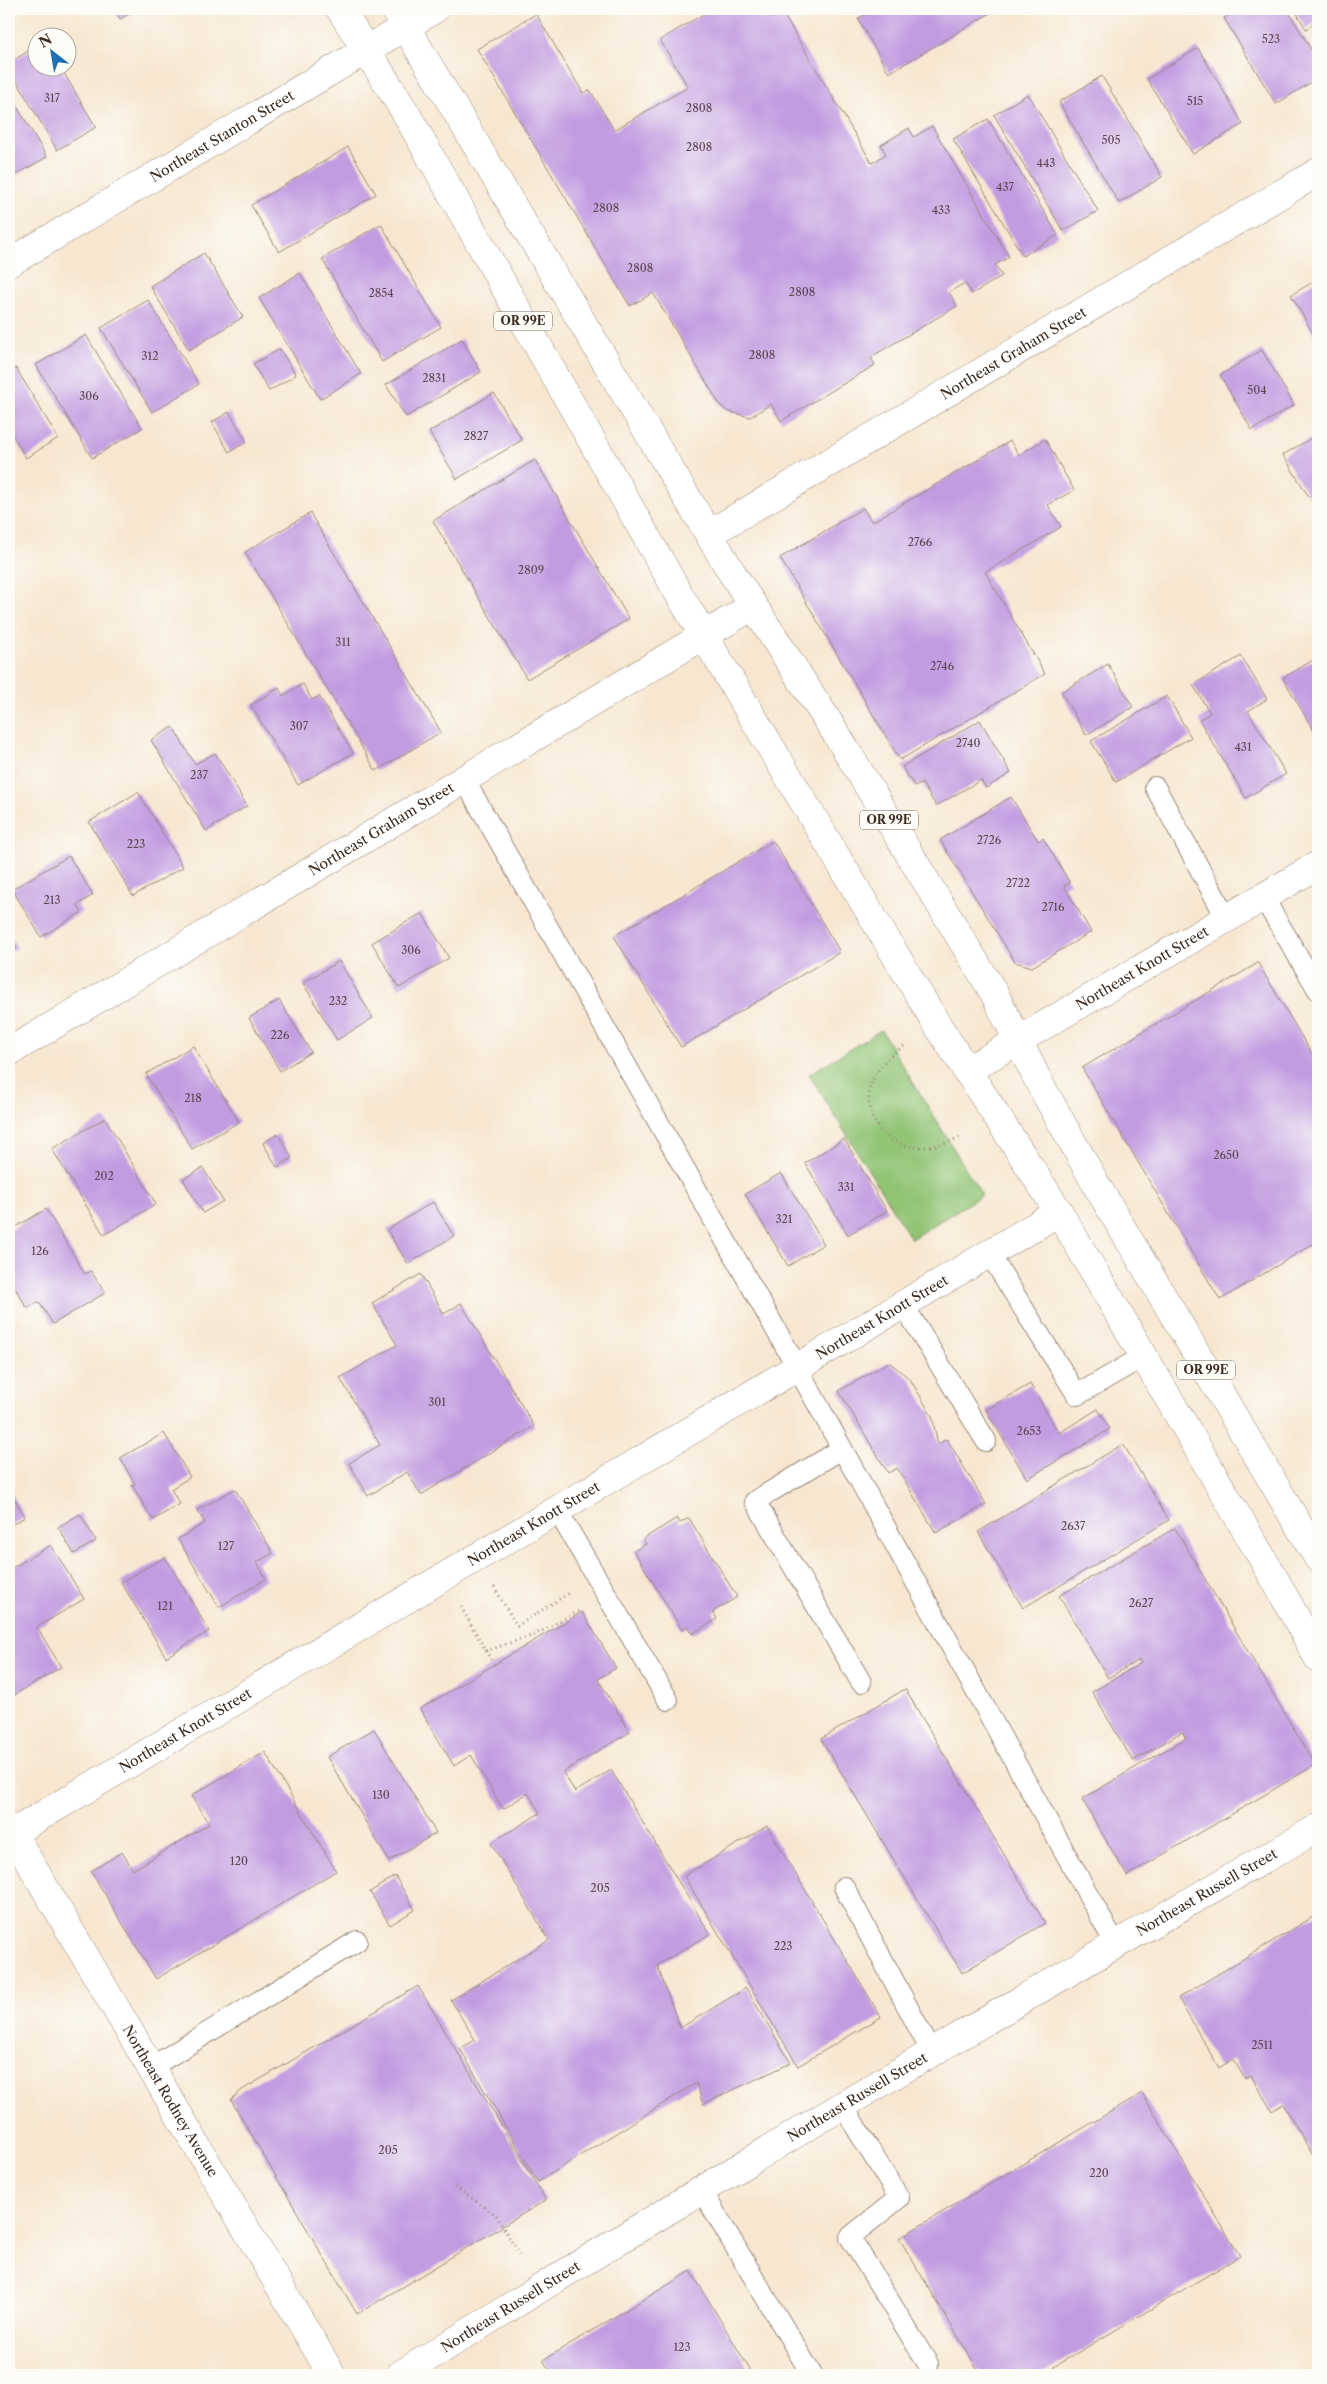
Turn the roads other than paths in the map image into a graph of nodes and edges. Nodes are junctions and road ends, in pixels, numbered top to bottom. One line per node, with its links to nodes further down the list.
1 (340, 9): 4 (street, OR 99E)
2 (435, 9): 3 (street, Northeast Stanton Street)
3 (400, 18): 4 (street, Northeast Stanton Street); 7 (street, OR 99E)
4 (366, 50): 6 (street, Northeast Stanton Street); 9 (street, OR 99E)
5 (1318, 172): 7 (street, Northeast Graham Street)
6 (9, 263)
7 (709, 534): 8 (street, OR 99E)
8 (753, 606): 9 (street, Northeast Graham Street); 16 (street, OR 99E)
9 (704, 635): 10 (street, Northeast Graham Street); 18 (street, OR 99E)
10 (464, 778): 17 (street, Northeast Graham Street); 23 (lane)
11 (1155, 787): 14 (lane)
12 (1318, 865): 13 (street, Northeast Knott Street)
13 (1263, 898): 14 (street, Northeast Knott Street); 15 (lane)
14 (1226, 919): 16 (street, Northeast Knott Street)
15 (1318, 990)
16 (1017, 1040): 18 (street, Northeast Knott Street); 27 (street, OR 99E)
17 (9, 1052)
18 (966, 1071): 19 (street, OR 99E)
19 (1059, 1212): 20 (street, Northeast Knott Street); 22 (street, OR 99E)
20 (989, 1253): 21 (street, Northeast Knott Street); 22 (lane)
21 (903, 1304): 23 (street, Northeast Knott Street); 24 (lane)
22 (1144, 1356): 28 (street, OR 99E)
23 (797, 1367): 25 (lane); 26 (street, Northeast Knott Street)
24 (986, 1441)
25 (842, 1449): 29 (lane); 35 (lane)
26 (557, 1510): 30 (lane); 32 (street, Northeast Knott Street)
27 (1318, 1555)
28 (1318, 1658)
29 (861, 1682)
30 (668, 1700)
31 (1318, 1828): 35 (street, Northeast Russell Street)
32 (10, 1832): 37 (street, Northeast Rodney Avenue)
33 (844, 1887): 36 (lane)
34 (357, 1941): 37 (lane)
35 (1116, 1945): 36 (street, Northeast Russell Street)
36 (932, 2053): 38 (street, Northeast Russell Street)
37 (150, 2068): 41 (street, Northeast Rodney Avenue)
38 (843, 2106): 39 (street, Northeast Russell Street); 40 (lane)
39 (702, 2191): 42 (street, Northeast Russell Street); 43 (lane)
40 (928, 2364)
41 (332, 2375)
42 (400, 2375)
43 (812, 2375)

